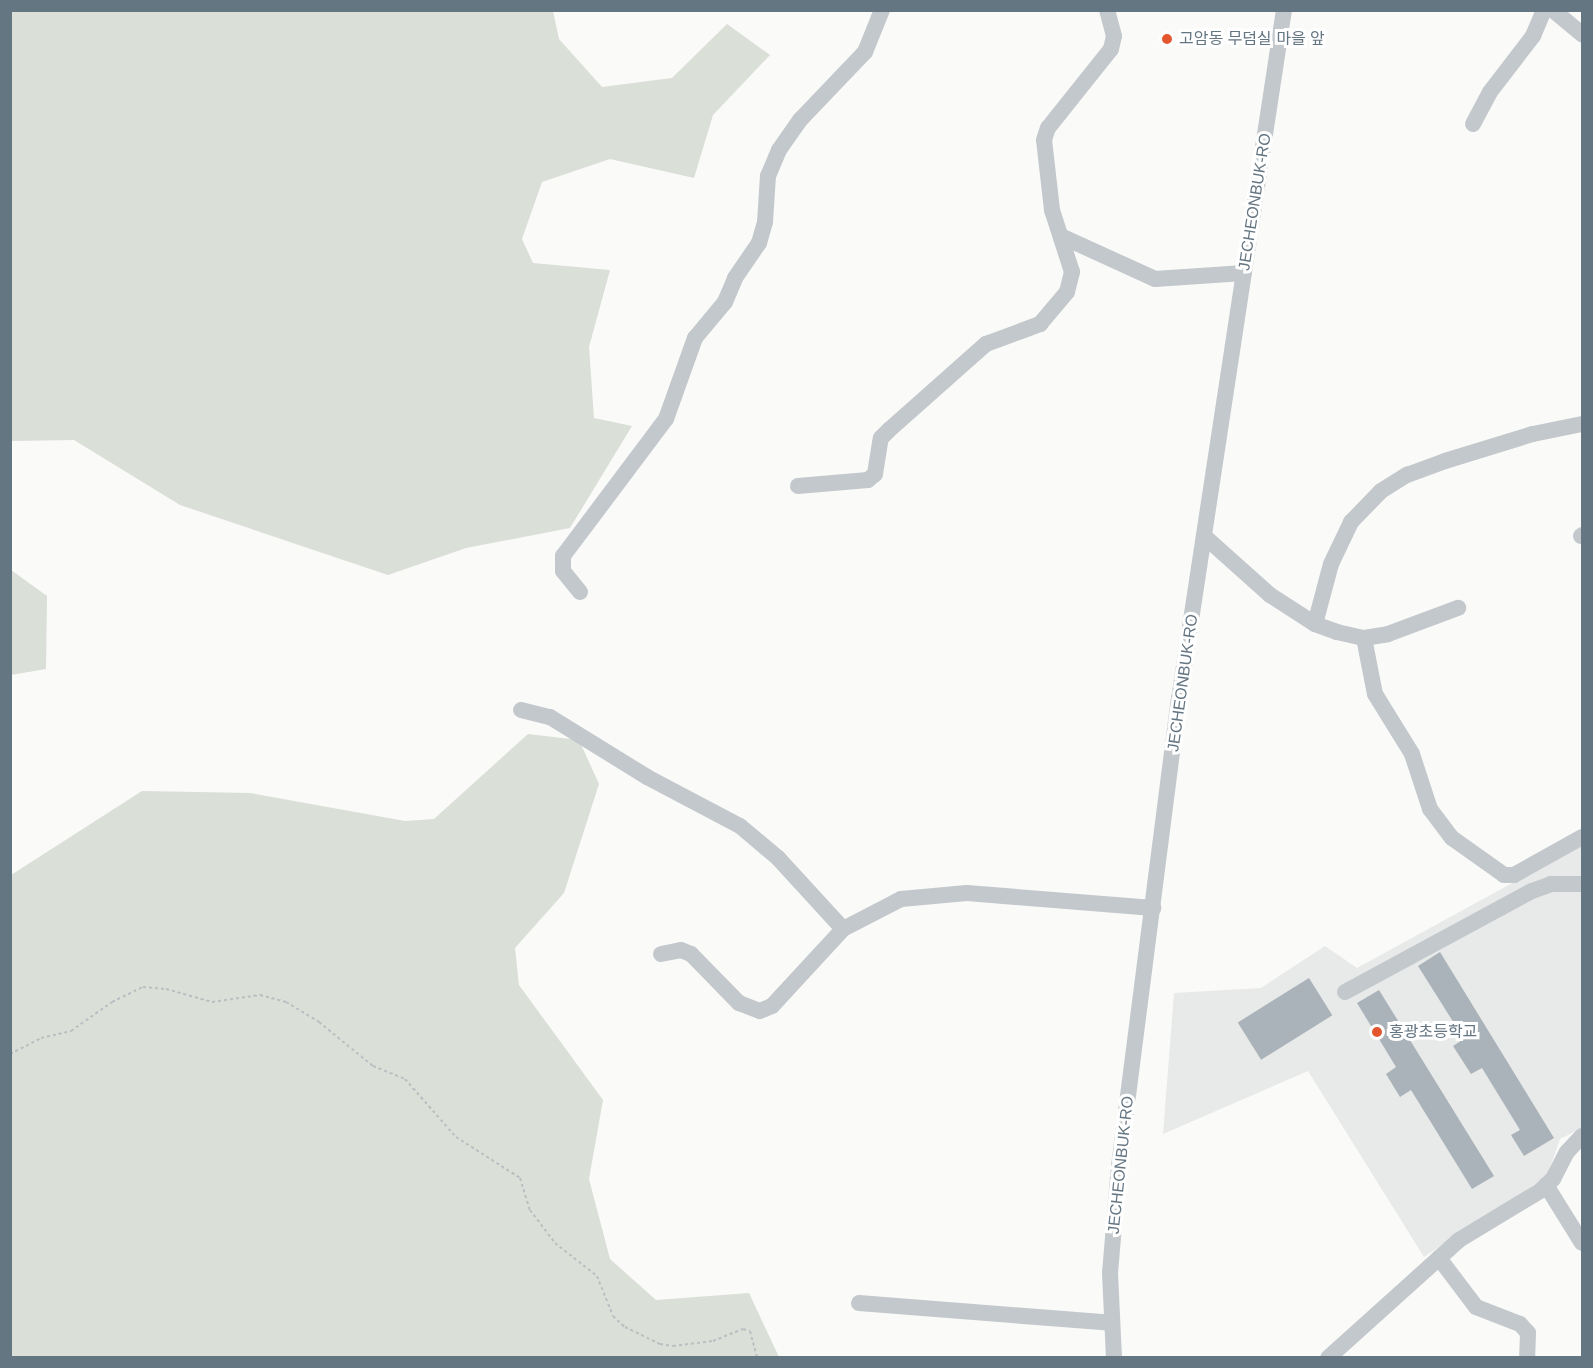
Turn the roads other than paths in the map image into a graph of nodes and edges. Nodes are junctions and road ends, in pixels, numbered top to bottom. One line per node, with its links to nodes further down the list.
1 (882, 10): 13 (street)
2 (1107, 10): 8 (street)
3 (1284, 10): 9 (street, JECHEONBUK-RO)
4 (1544, 10): 7 (street)
5 (1553, 10): 6 (street)
6 (1582, 34)
7 (1473, 124)
8 (1063, 237): 9 (street); 11 (street)
9 (1244, 273): 12 (street, JECHEONBUK-RO)
10 (1582, 424): 15 (street)
11 (798, 486)
12 (1204, 536): 15 (street); 20 (street, JECHEONBUK-RO)
13 (580, 592)
14 (1458, 608): 16 (street)
15 (1315, 624): 16 (street)
16 (1364, 638): 18 (street)
17 (521, 710): 21 (street)
18 (1582, 837)
19 (1582, 884): 23 (street)
20 (1153, 908): 21 (street); 29 (street, JECHEONBUK-RO)
21 (843, 929): 22 (street)
22 (661, 954)
23 (1345, 992)
24 (1582, 1136): 25 (street)
25 (1546, 1185): 26 (street); 27 (street)
26 (1582, 1243)
27 (1439, 1258): 31 (street); 32 (street)
28 (859, 1303): 29 (street)
29 (1111, 1323): 30 (street, JECHEONBUK-RO)
30 (1114, 1358)
31 (1328, 1358)
32 (1527, 1358)

